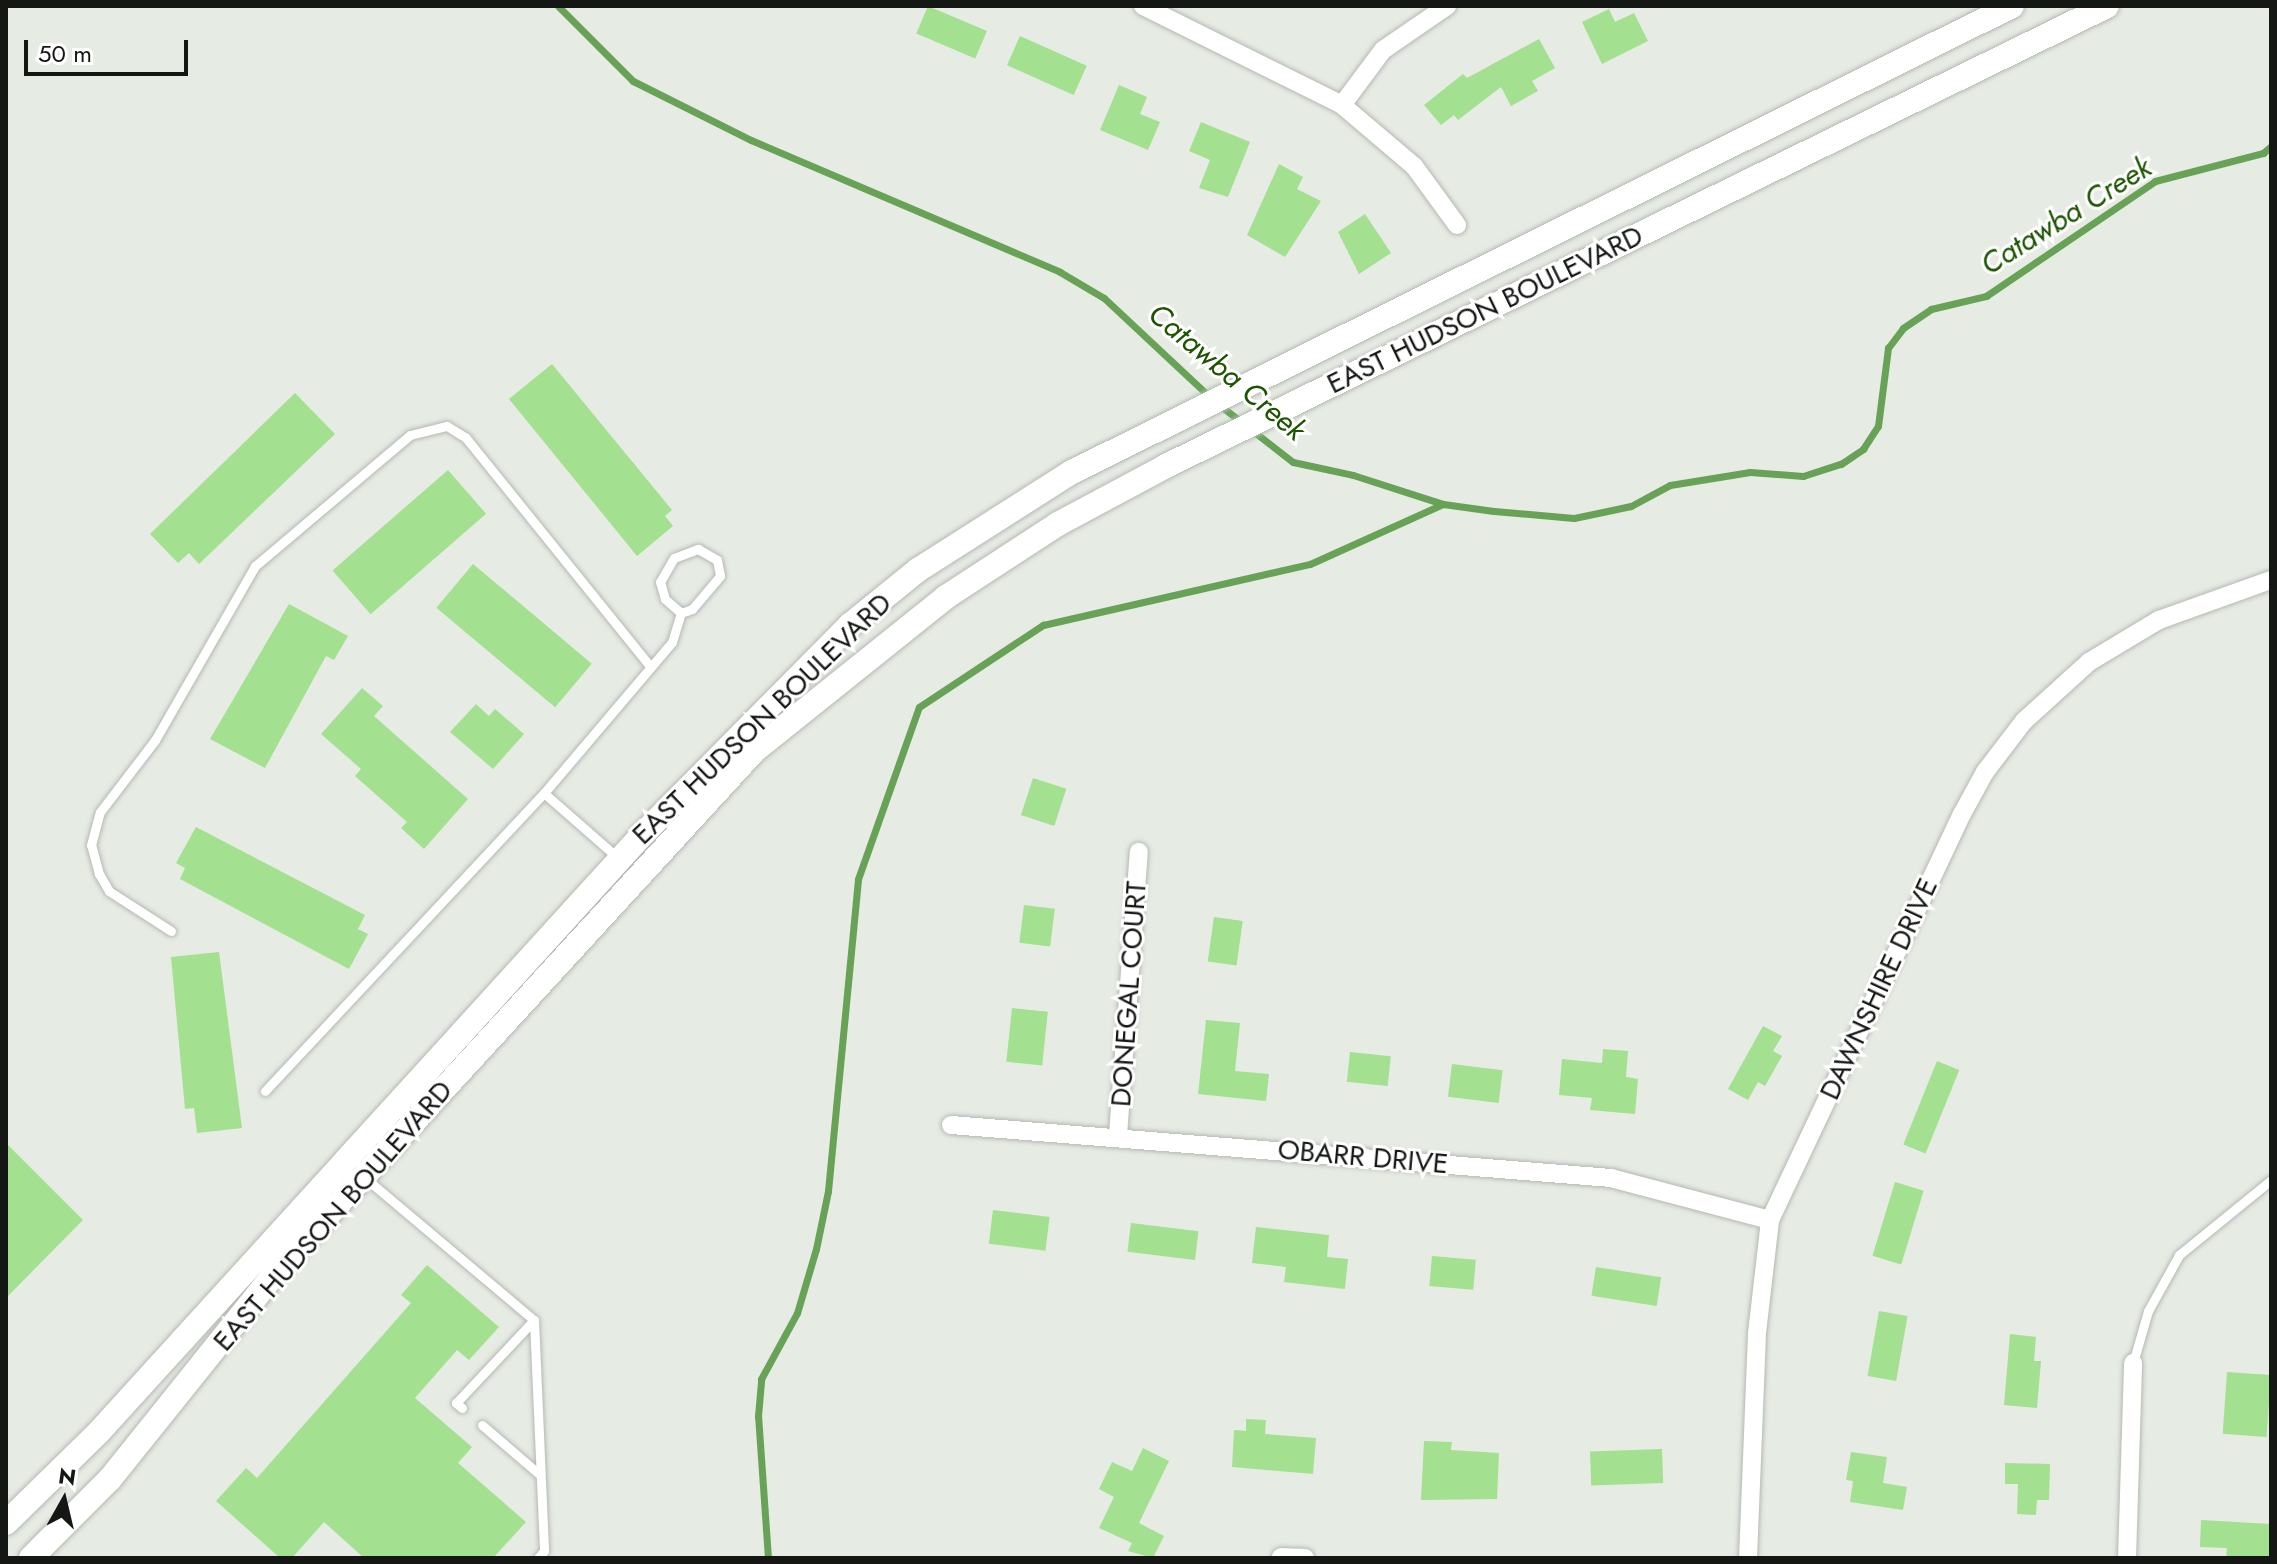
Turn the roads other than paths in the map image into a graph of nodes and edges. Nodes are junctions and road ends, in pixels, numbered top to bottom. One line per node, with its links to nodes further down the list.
1 (1143, 6): 5 (street)
2 (1447, 6): 5 (street)
3 (2012, 6): 12 (main road, EAST HUDSON BOULEVARD)
4 (2107, 6): 13 (main road, EAST HUDSON BOULEVARD)
5 (1342, 105): 6 (street)
6 (1457, 225)
7 (2271, 580): 20 (street, DAWNSHIRE DRIVE)
8 (681, 613): 8 (lane); 9 (lane)
9 (651, 667): 10 (lane); 14 (lane)
10 (544, 793): 12 (lane); 15 (lane)
11 (1139, 852): 17 (street, DONEGAL COURT)
12 (619, 859): 13 (street, EAST HUDSON BOULEVARD); 26 (main road, EAST HUDSON BOULEVARD)
13 (639, 877): 18 (main road, EAST HUDSON BOULEVARD)
14 (171, 931)
15 (265, 1091)
16 (951, 1125): 17 (street, OBARR DRIVE)
17 (1118, 1135): 20 (street, OBARR DRIVE)
18 (364, 1177): 21 (lane); 28 (main road, EAST HUDSON BOULEVARD)
19 (2271, 1180): 22 (lane)
20 (1770, 1220): 31 (street, DAWNSHIRE DRIVE)
21 (534, 1320): 23 (lane); 25 (lane)
22 (2133, 1363): 32 (street)
23 (462, 1408)
24 (482, 1425): 25 (lane)
25 (539, 1474): 29 (lane)
26 (6, 1523)
27 (1281, 1557): 30 (street)
28 (31, 1558)
29 (538, 1558)
30 (1305, 1558)
31 (1748, 1558)
32 (2127, 1558)

